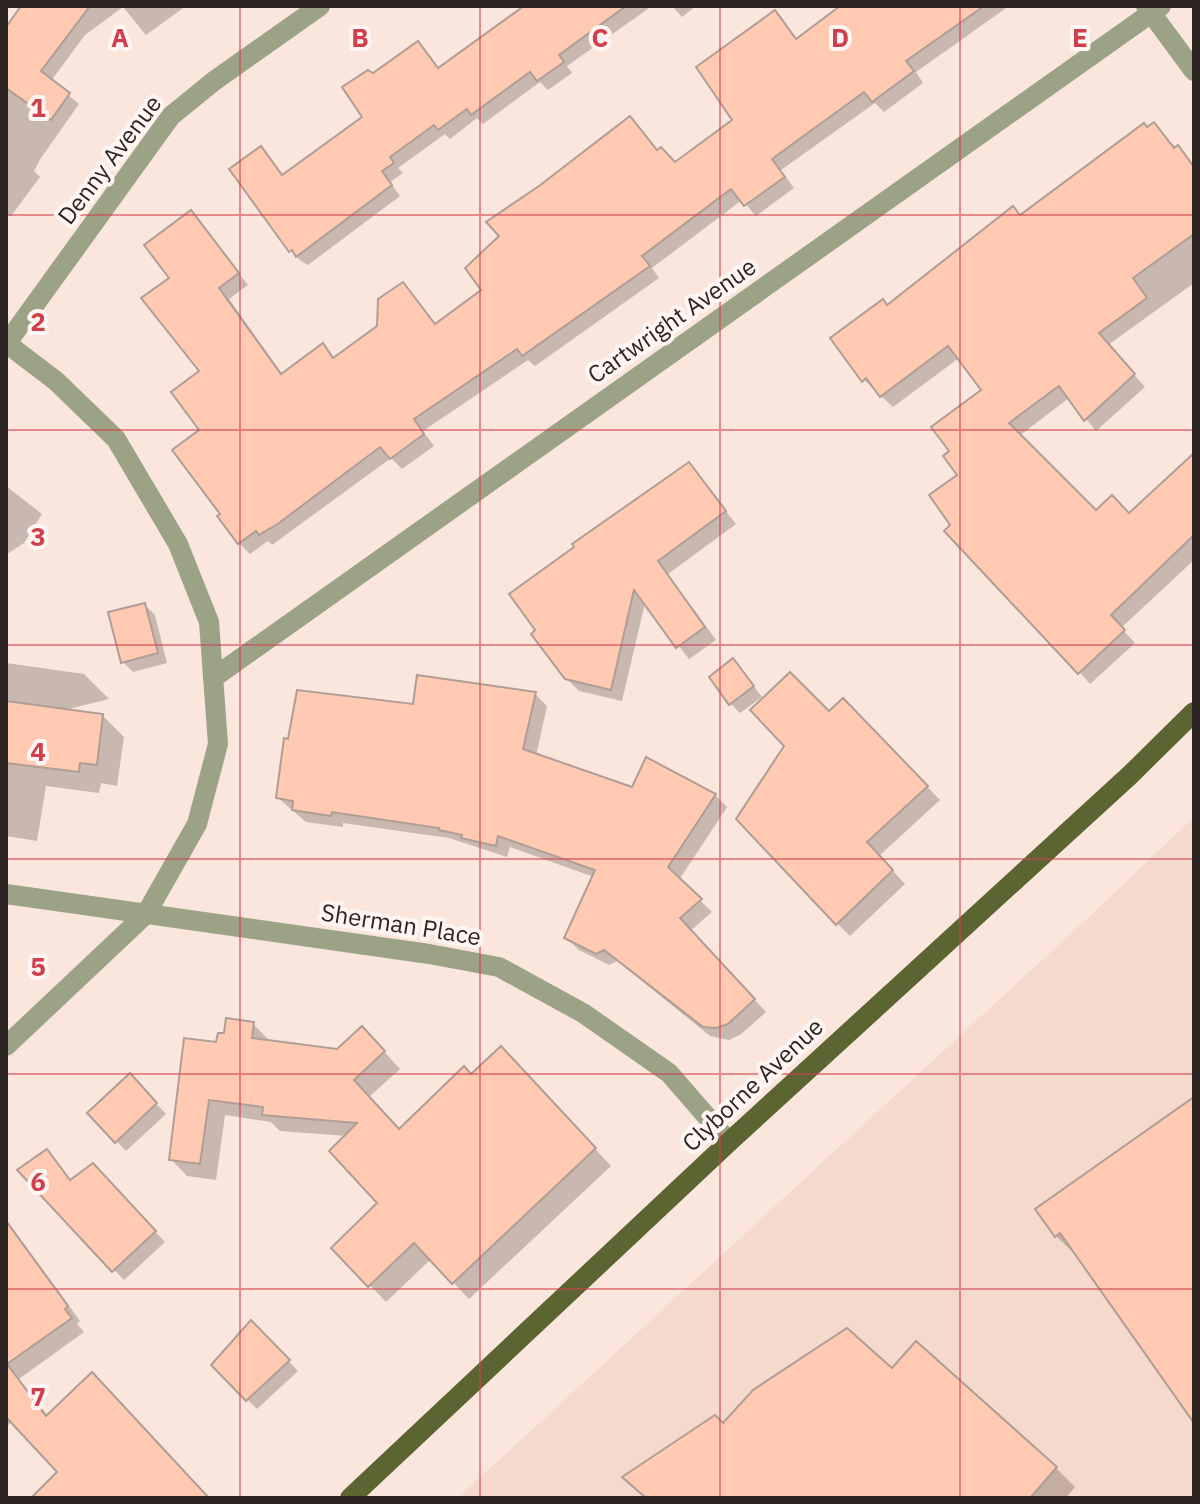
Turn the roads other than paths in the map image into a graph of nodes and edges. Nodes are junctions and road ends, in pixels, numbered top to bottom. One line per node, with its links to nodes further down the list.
1 (320, 6): 4 (street, Denny Avenue)
2 (1153, 8): 3 (street); 5 (street, Cartwright Avenue)
3 (1194, 71)
4 (6, 343): 5 (street)
5 (213, 678): 8 (street)
6 (1194, 712): 10 (main road, Clyborne Avenue)
7 (6, 894): 8 (street, Sherman Place)
8 (146, 914): 9 (street); 10 (street, Sherman Place)
9 (6, 1046)
10 (729, 1142): 11 (main road, Clyborne Avenue)
11 (350, 1498)

